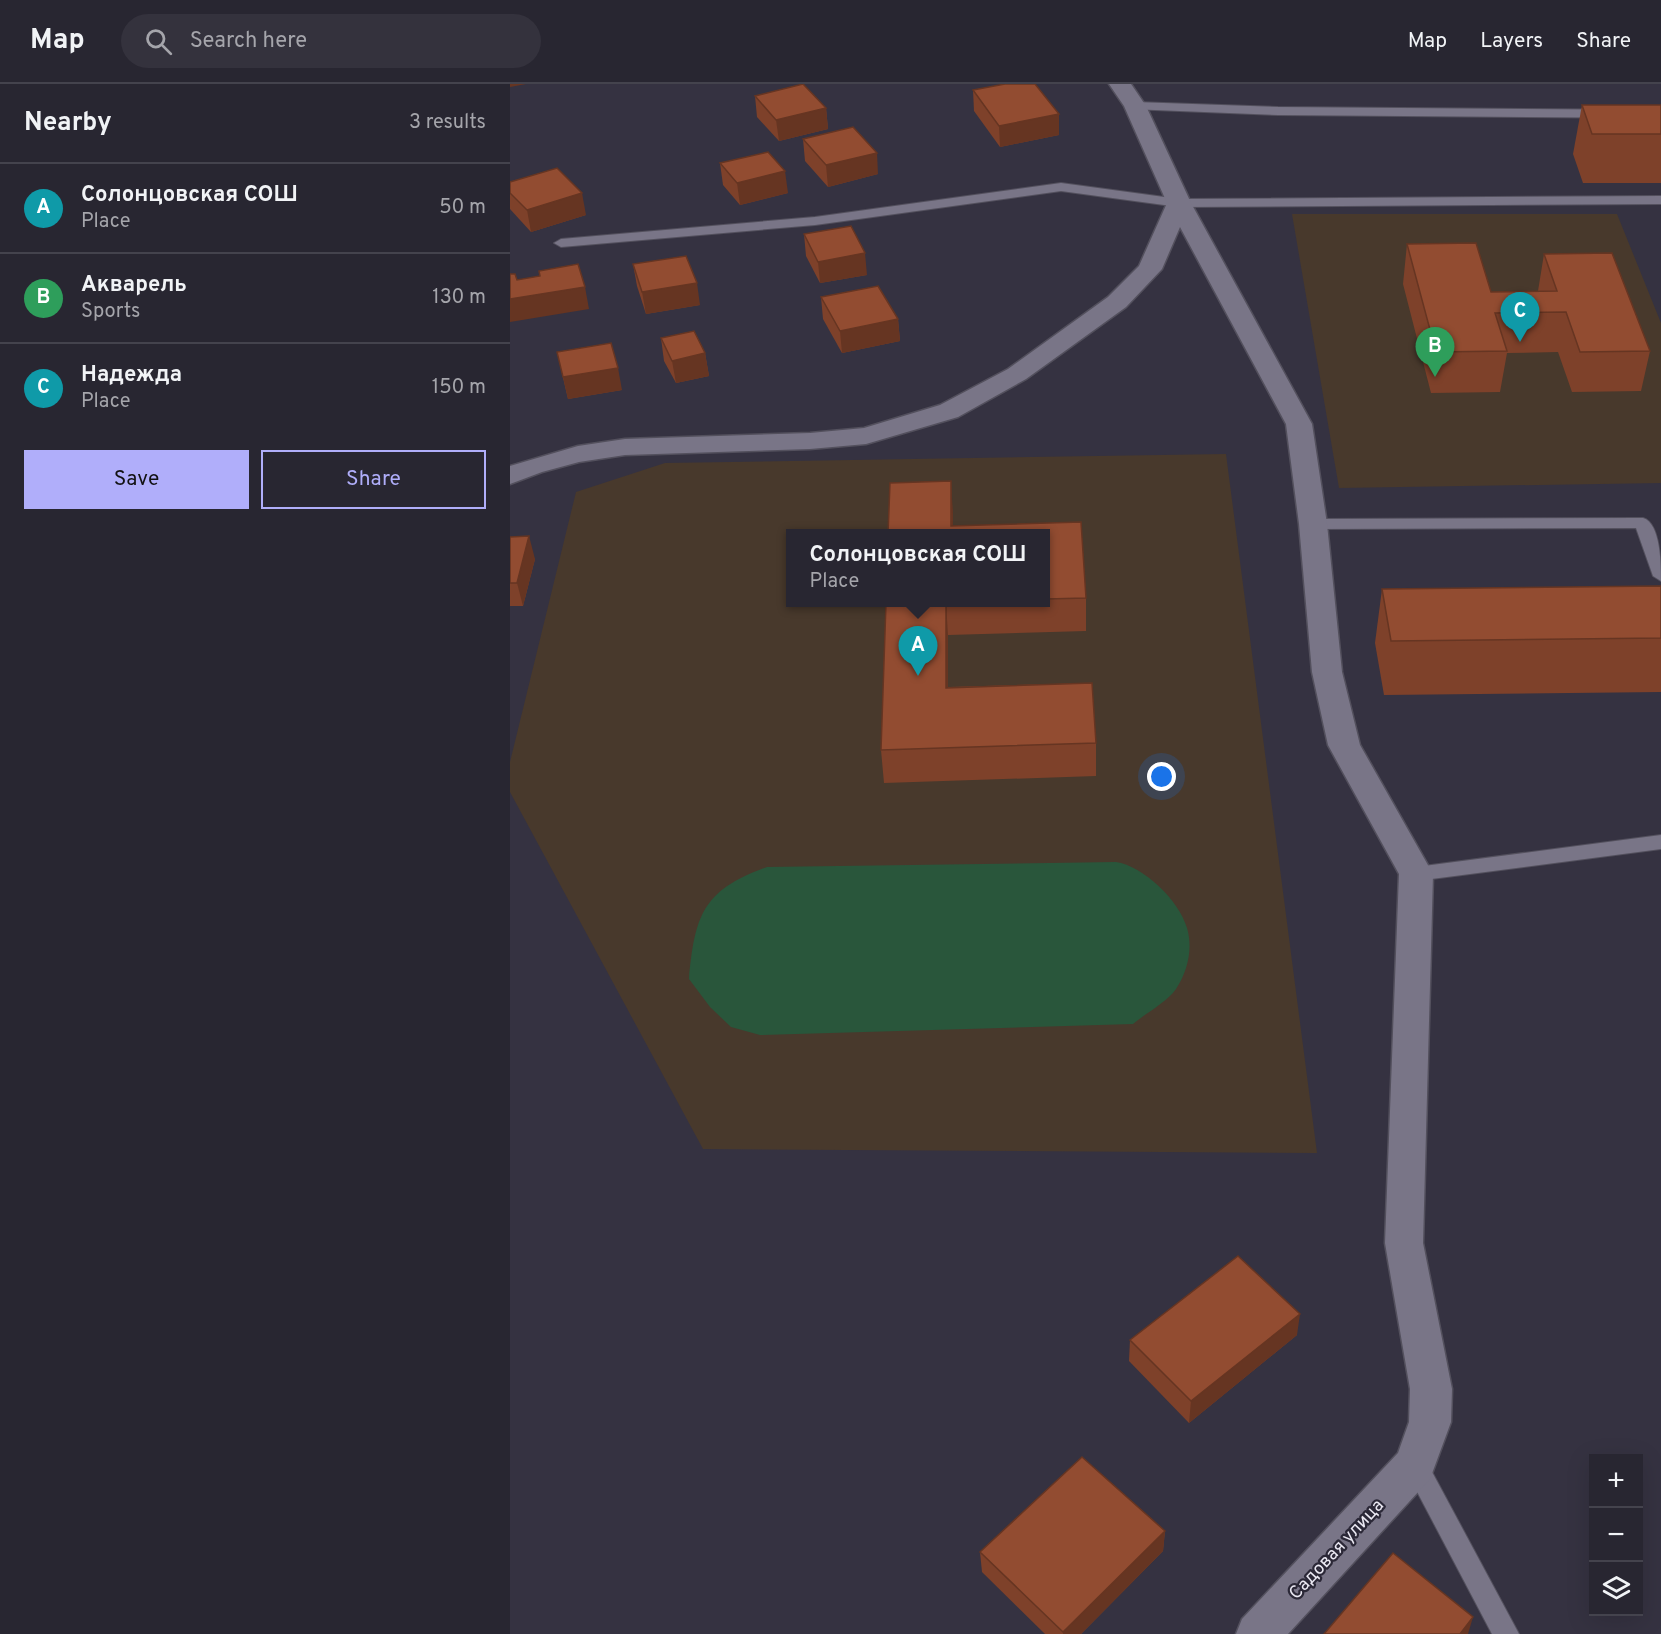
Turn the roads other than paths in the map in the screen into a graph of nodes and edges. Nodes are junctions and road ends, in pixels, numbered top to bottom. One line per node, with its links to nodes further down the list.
1 (1128, 95): 2 (lane); 4 (street)
2 (1661, 114)
3 (1661, 200): 4 (lane)
4 (1179, 203): 5 (lane); 6 (street); 7 (street)
5 (561, 243)
6 (510, 476)
7 (1313, 524): 8 (lane); 10 (street)
8 (1661, 576)
9 (1661, 842): 10 (lane)
10 (1416, 874): 11 (street)
11 (1415, 1465): 12 (street, Садовая улица); 13 (lane)
12 (1258, 1634)
13 (1506, 1634)

